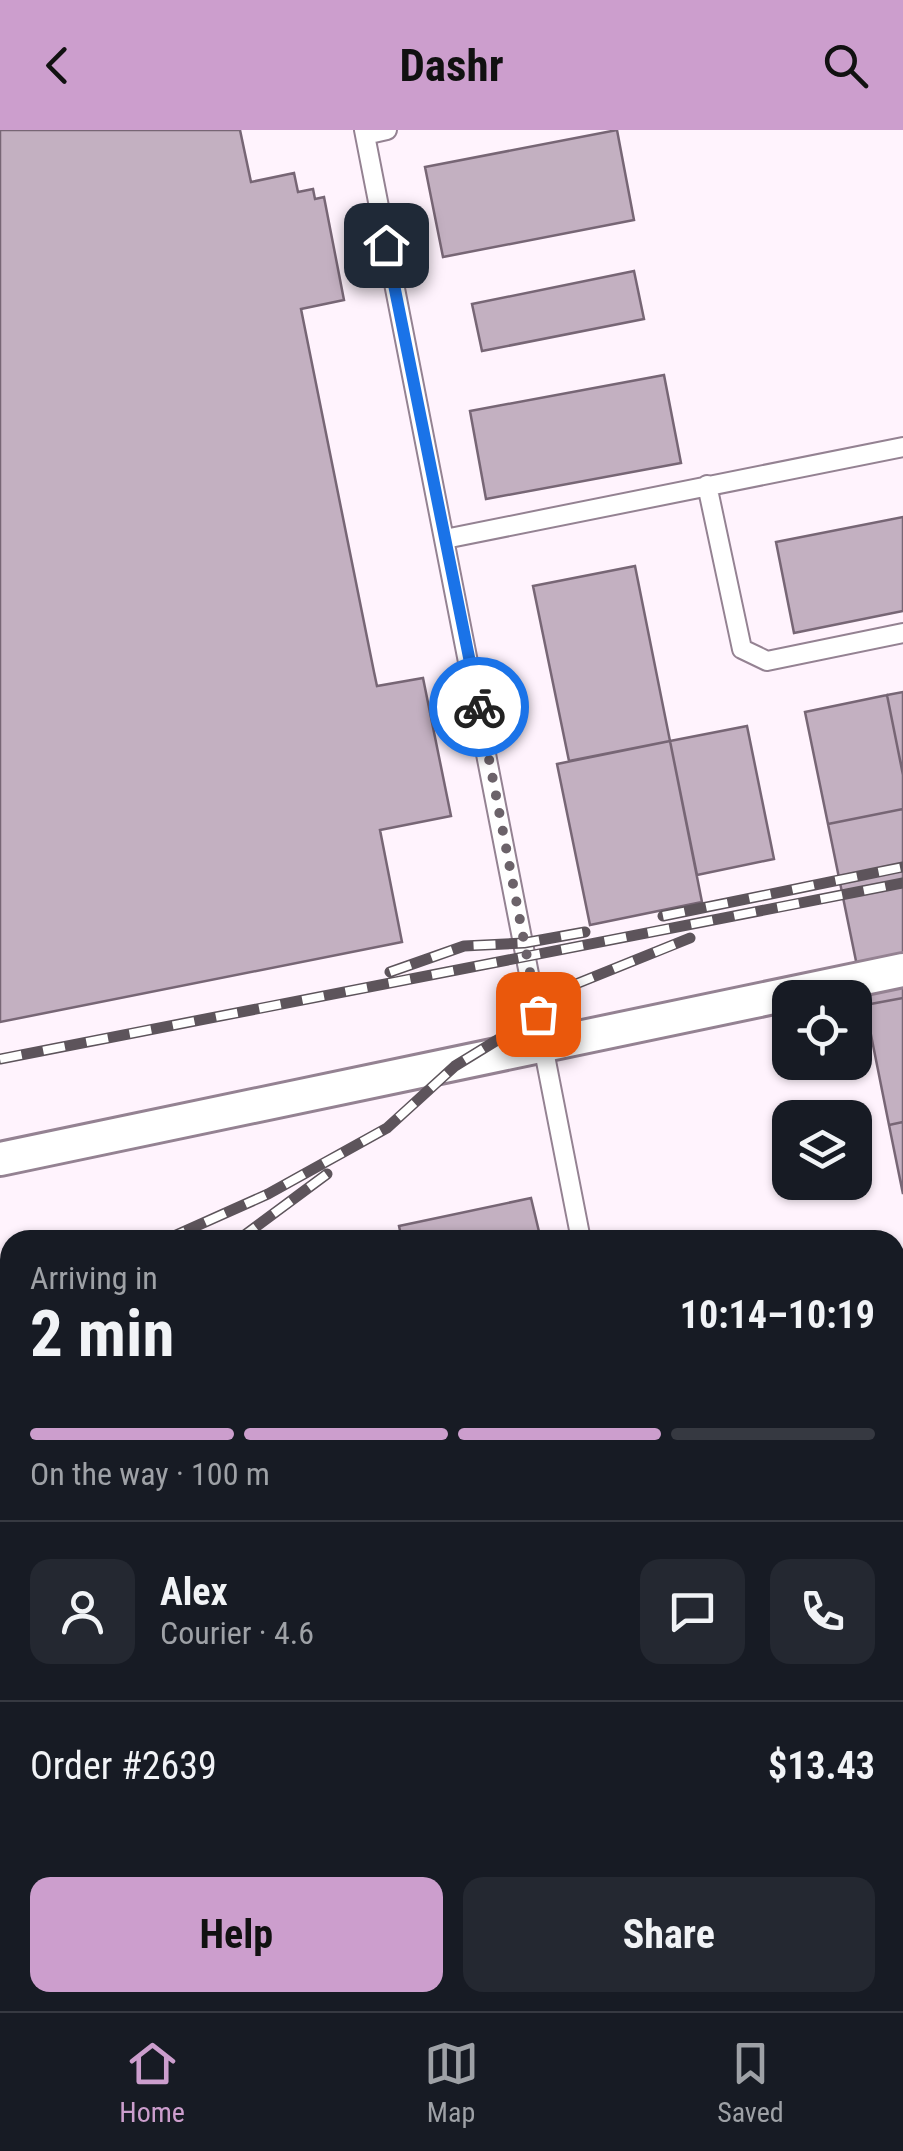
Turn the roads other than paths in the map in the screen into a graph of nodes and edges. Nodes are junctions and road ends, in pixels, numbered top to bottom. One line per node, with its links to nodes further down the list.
1 (387, 130): 2 (lane)
2 (364, 132): 5 (lane)
3 (903, 447): 4 (lane)
4 (708, 485): 5 (lane); 6 (lane)
5 (445, 539): 8 (lane)
6 (903, 633)
7 (903, 970): 8 (street)
8 (543, 1044): 9 (street); 10 (lane)
9 (0, 1159)
10 (579, 1230)

